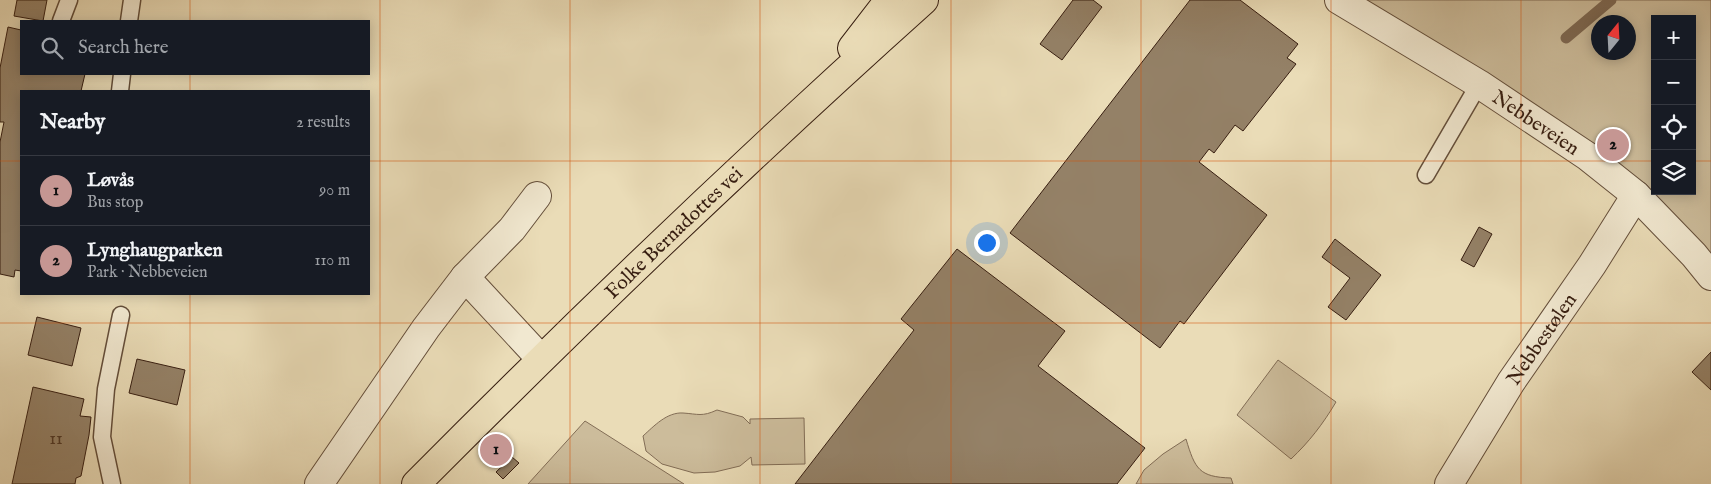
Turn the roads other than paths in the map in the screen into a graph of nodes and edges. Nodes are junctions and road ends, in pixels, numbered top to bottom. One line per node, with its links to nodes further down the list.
1 (69, 0): 6 (lane)
2 (132, 0): 7 (lane)
3 (889, 0): 11 (main road, Folke Bernadottes vei)
4 (924, 0): 11 (main road, Folke Bernadottes vei)
5 (1339, 0): 9 (street, Nebbeveien)
6 (60, 20)
7 (129, 20)
8 (122, 75): 10 (lane)
9 (1479, 84): 12 (lane); 13 (street, Nebbeveien)
10 (120, 90)
11 (806, 106): 18 (main road, Folke Bernadottes vei)
12 (1426, 176)
13 (1636, 195): 15 (street, Nebbeveien); 22 (street, Nebbestølen)
14 (537, 196): 16 (street)
15 (1711, 276)
16 (465, 277): 18 (street); 20 (street)
17 (120, 314): 19 (lane)
18 (541, 359): 21 (main road, Folke Bernadottes vei)
19 (112, 484)
20 (319, 484)
21 (416, 484)
22 (1449, 484)

